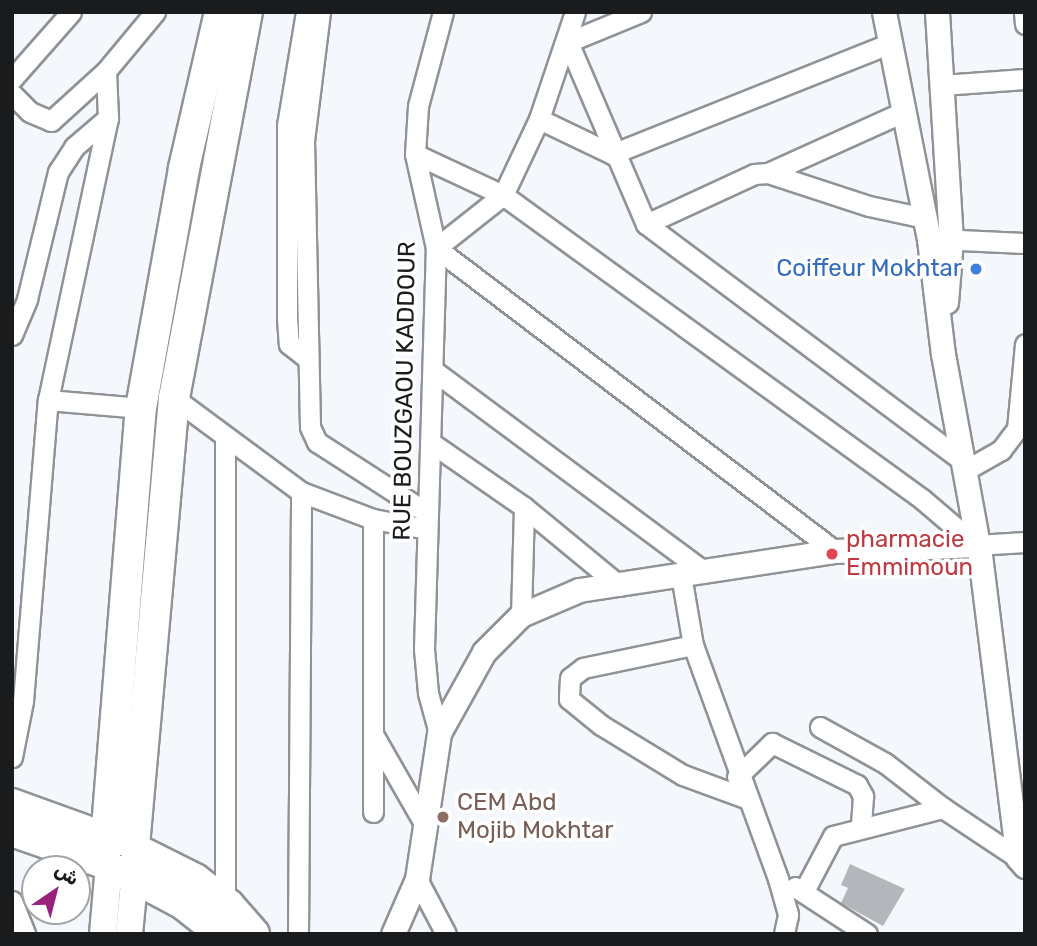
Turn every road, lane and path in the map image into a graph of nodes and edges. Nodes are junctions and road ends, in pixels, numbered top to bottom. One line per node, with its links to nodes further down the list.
1 (71, 12): 17 (street)
2 (220, 12): 38 (main road)
3 (247, 12): 36 (main road)
4 (306, 12): 34 (street)
5 (320, 12): 34 (street)
6 (443, 12): 24 (street, RUE BOUZGAOU KADDOUR)
7 (575, 12): 14 (street)
8 (641, 12): 14 (street)
9 (884, 12): 15 (street)
10 (937, 12): 19 (street)
11 (1024, 12): 13 (street)
12 (154, 13): 16 (street)
13 (1025, 24)
14 (568, 42): 23 (street); 25 (street)
15 (888, 44): 21 (street); 25 (street)
16 (106, 71): 20 (street); 22 (street)
17 (12, 79)
18 (1025, 79): 19 (street)
19 (942, 85): 29 (street)
20 (12, 94)
21 (901, 113): 26 (street); 29 (street)
22 (108, 118): 32 (street); 37 (street)
23 (539, 119): 25 (street); 27 (street)
24 (415, 154): 27 (street); 31 (street, RUE BOUZGAOU KADDOUR)
25 (612, 154): 28 (street)
26 (768, 173): 28 (street); 29 (street)
27 (503, 195): 31 (street); 47 (street)
28 (646, 224): 41 (street)
29 (935, 232): 30 (street); 41 (street)
30 (1025, 243)
31 (436, 248): 35 (street, RUE BOUZGAOU KADDOUR); 48 (street)
32 (12, 335)
33 (1025, 344): 41 (street)
34 (308, 359): 45 (street)
35 (434, 371): 40 (street, RUE BOUZGAOU KADDOUR); 49 (street)
36 (174, 398): 39 (street); 65 (main road)
37 (48, 400): 38 (street); 56 (street)
38 (141, 408): 65 (main road)
39 (225, 437): 42 (street); 71 (street)
40 (430, 442): 43 (street); 45 (street, RUE BOUZGAOU KADDOUR)
41 (962, 465): 47 (street)
42 (301, 492): 44 (street); 76 (street)
43 (524, 506): 50 (street); 51 (street)
44 (373, 519): 45 (street); 54 (street)
45 (427, 521): 55 (street, RUE BOUZGAOU KADDOUR)
46 (1025, 542): 47 (street)
47 (976, 545): 48 (street); 66 (street)
48 (835, 551): 49 (street)
49 (692, 573): 50 (street); 52 (street)
50 (620, 586): 51 (street)
51 (521, 615): 55 (street)
52 (693, 645): 57 (street); 58 (street)
53 (820, 727): 60 (street)
54 (371, 732): 61 (street); 62 (street)
55 (439, 733): 62 (street)
56 (12, 757)
57 (737, 777): 58 (street); 63 (street)
58 (748, 799): 68 (street)
59 (12, 804): 65 (main road)
60 (943, 808): 63 (street); 66 (street)
61 (373, 812)
62 (425, 825): 67 (street)
63 (861, 826): 69 (street)
64 (12, 831): 65 (main road)
65 (120, 857): 71 (main road); 73 (main road); 74 (main road)
66 (1021, 862)
67 (417, 879): 77 (street); 78 (street)
68 (778, 879): 69 (street); 79 (street)
69 (804, 891): 80 (street)
70 (12, 901): 72 (street)
71 (222, 922): 75 (main road)
72 (25, 934)
73 (103, 934)
74 (129, 934)
75 (254, 934)
76 (299, 934)
77 (393, 934)
78 (446, 934)
79 (785, 934)
80 (867, 934)

